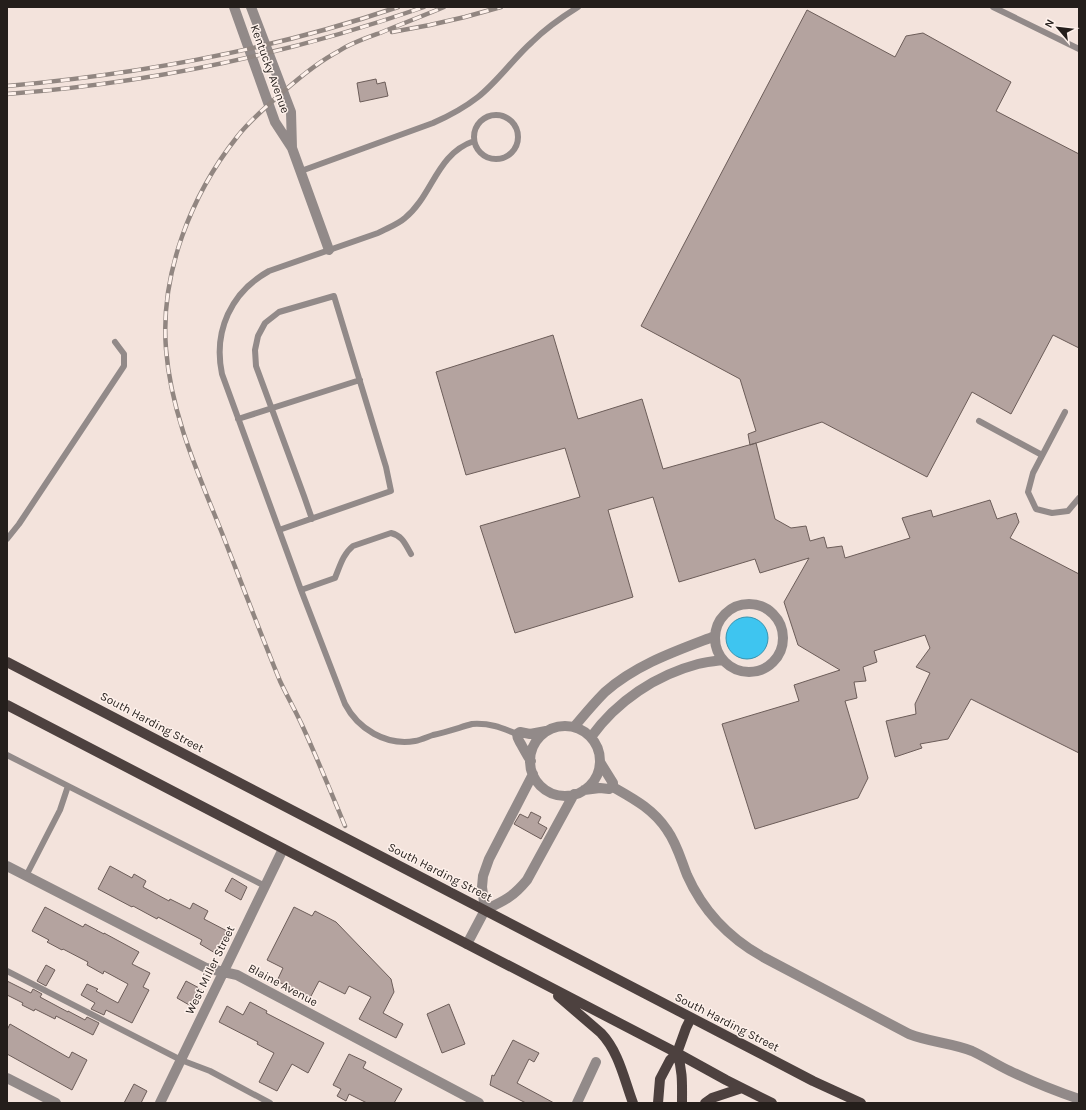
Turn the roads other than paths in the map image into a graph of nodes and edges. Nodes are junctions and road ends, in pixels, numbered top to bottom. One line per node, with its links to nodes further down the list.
1 (234, 7): 7 (street, Kentucky Avenue)
2 (251, 7): 7 (street)
3 (578, 7): 8 (lane)
4 (993, 7): 5 (lane)
5 (1079, 49)
6 (474, 141): 6 (lane); 9 (lane)
7 (292, 148): 8 (street, Kentucky Avenue)
8 (300, 171): 9 (street, Kentucky Avenue)
9 (329, 250): 14 (lane)
10 (115, 342): 20 (lane)
11 (360, 380): 12 (lane); 12 (lane); 18 (lane)
12 (271, 408): 14 (lane); 18 (lane)
13 (1065, 412): 16 (lane)
14 (238, 419): 19 (lane)
15 (979, 422): 16 (lane)
16 (1042, 455): 17 (lane)
17 (1079, 498)
18 (312, 519): 19 (lane)
19 (279, 530): 22 (lane)
20 (7, 539)
21 (411, 554): 22 (lane)
22 (301, 590): 29 (lane)
23 (715, 636): 24 (street); 24 (street); 27 (street)
24 (723, 660): 30 (street)
25 (7, 662): 43 (main road, South Harding Street)
26 (7, 705): 39 (main road)
27 (574, 727): 28 (street); 30 (street)
28 (546, 732): 29 (street); 32 (street)
29 (516, 734): 32 (street)
30 (591, 737): 33 (street)
31 (7, 755): 35 (lane)
32 (531, 761): 34 (street)
33 (600, 762): 36 (street); 37 (street)
34 (533, 774): 38 (street); 43 (street)
35 (68, 786): 41 (lane); 42 (lane)
36 (613, 786): 37 (street); 54 (street)
37 (584, 790): 38 (street)
38 (574, 794): 43 (street)
39 (283, 849): 42 (street, West Miller Street); 44 (main road)
40 (7, 866): 41 (street, Blaine Avenue)
41 (26, 876): 46 (street, Blaine Avenue)
42 (265, 886): 46 (street, West Miller Street)
43 (485, 910): 44 (street); 48 (main road, South Harding Street)
44 (467, 944): 47 (main road)
45 (7, 971): 50 (lane)
46 (224, 973): 50 (street, West Miller Street); 58 (street, Blaine Avenue)
47 (546, 985): 49 (main road); 60 (main road)
48 (691, 1018): 49 (main road); 65 (main road, South Harding Street)
49 (677, 1053): 53 (main road); 61 (main road); 62 (main road)
50 (181, 1060): 56 (street, West Miller Street); 57 (lane)
51 (596, 1062): 59 (street)
52 (7, 1078): 55 (street)
53 (742, 1088): 63 (main road); 64 (main road)
54 (1079, 1099)
55 (56, 1103)
56 (160, 1103)
57 (270, 1103)
58 (479, 1103)
59 (577, 1103)
60 (633, 1103)
61 (658, 1103)
62 (682, 1103)
63 (704, 1103)
64 (772, 1103)
65 (862, 1103)

